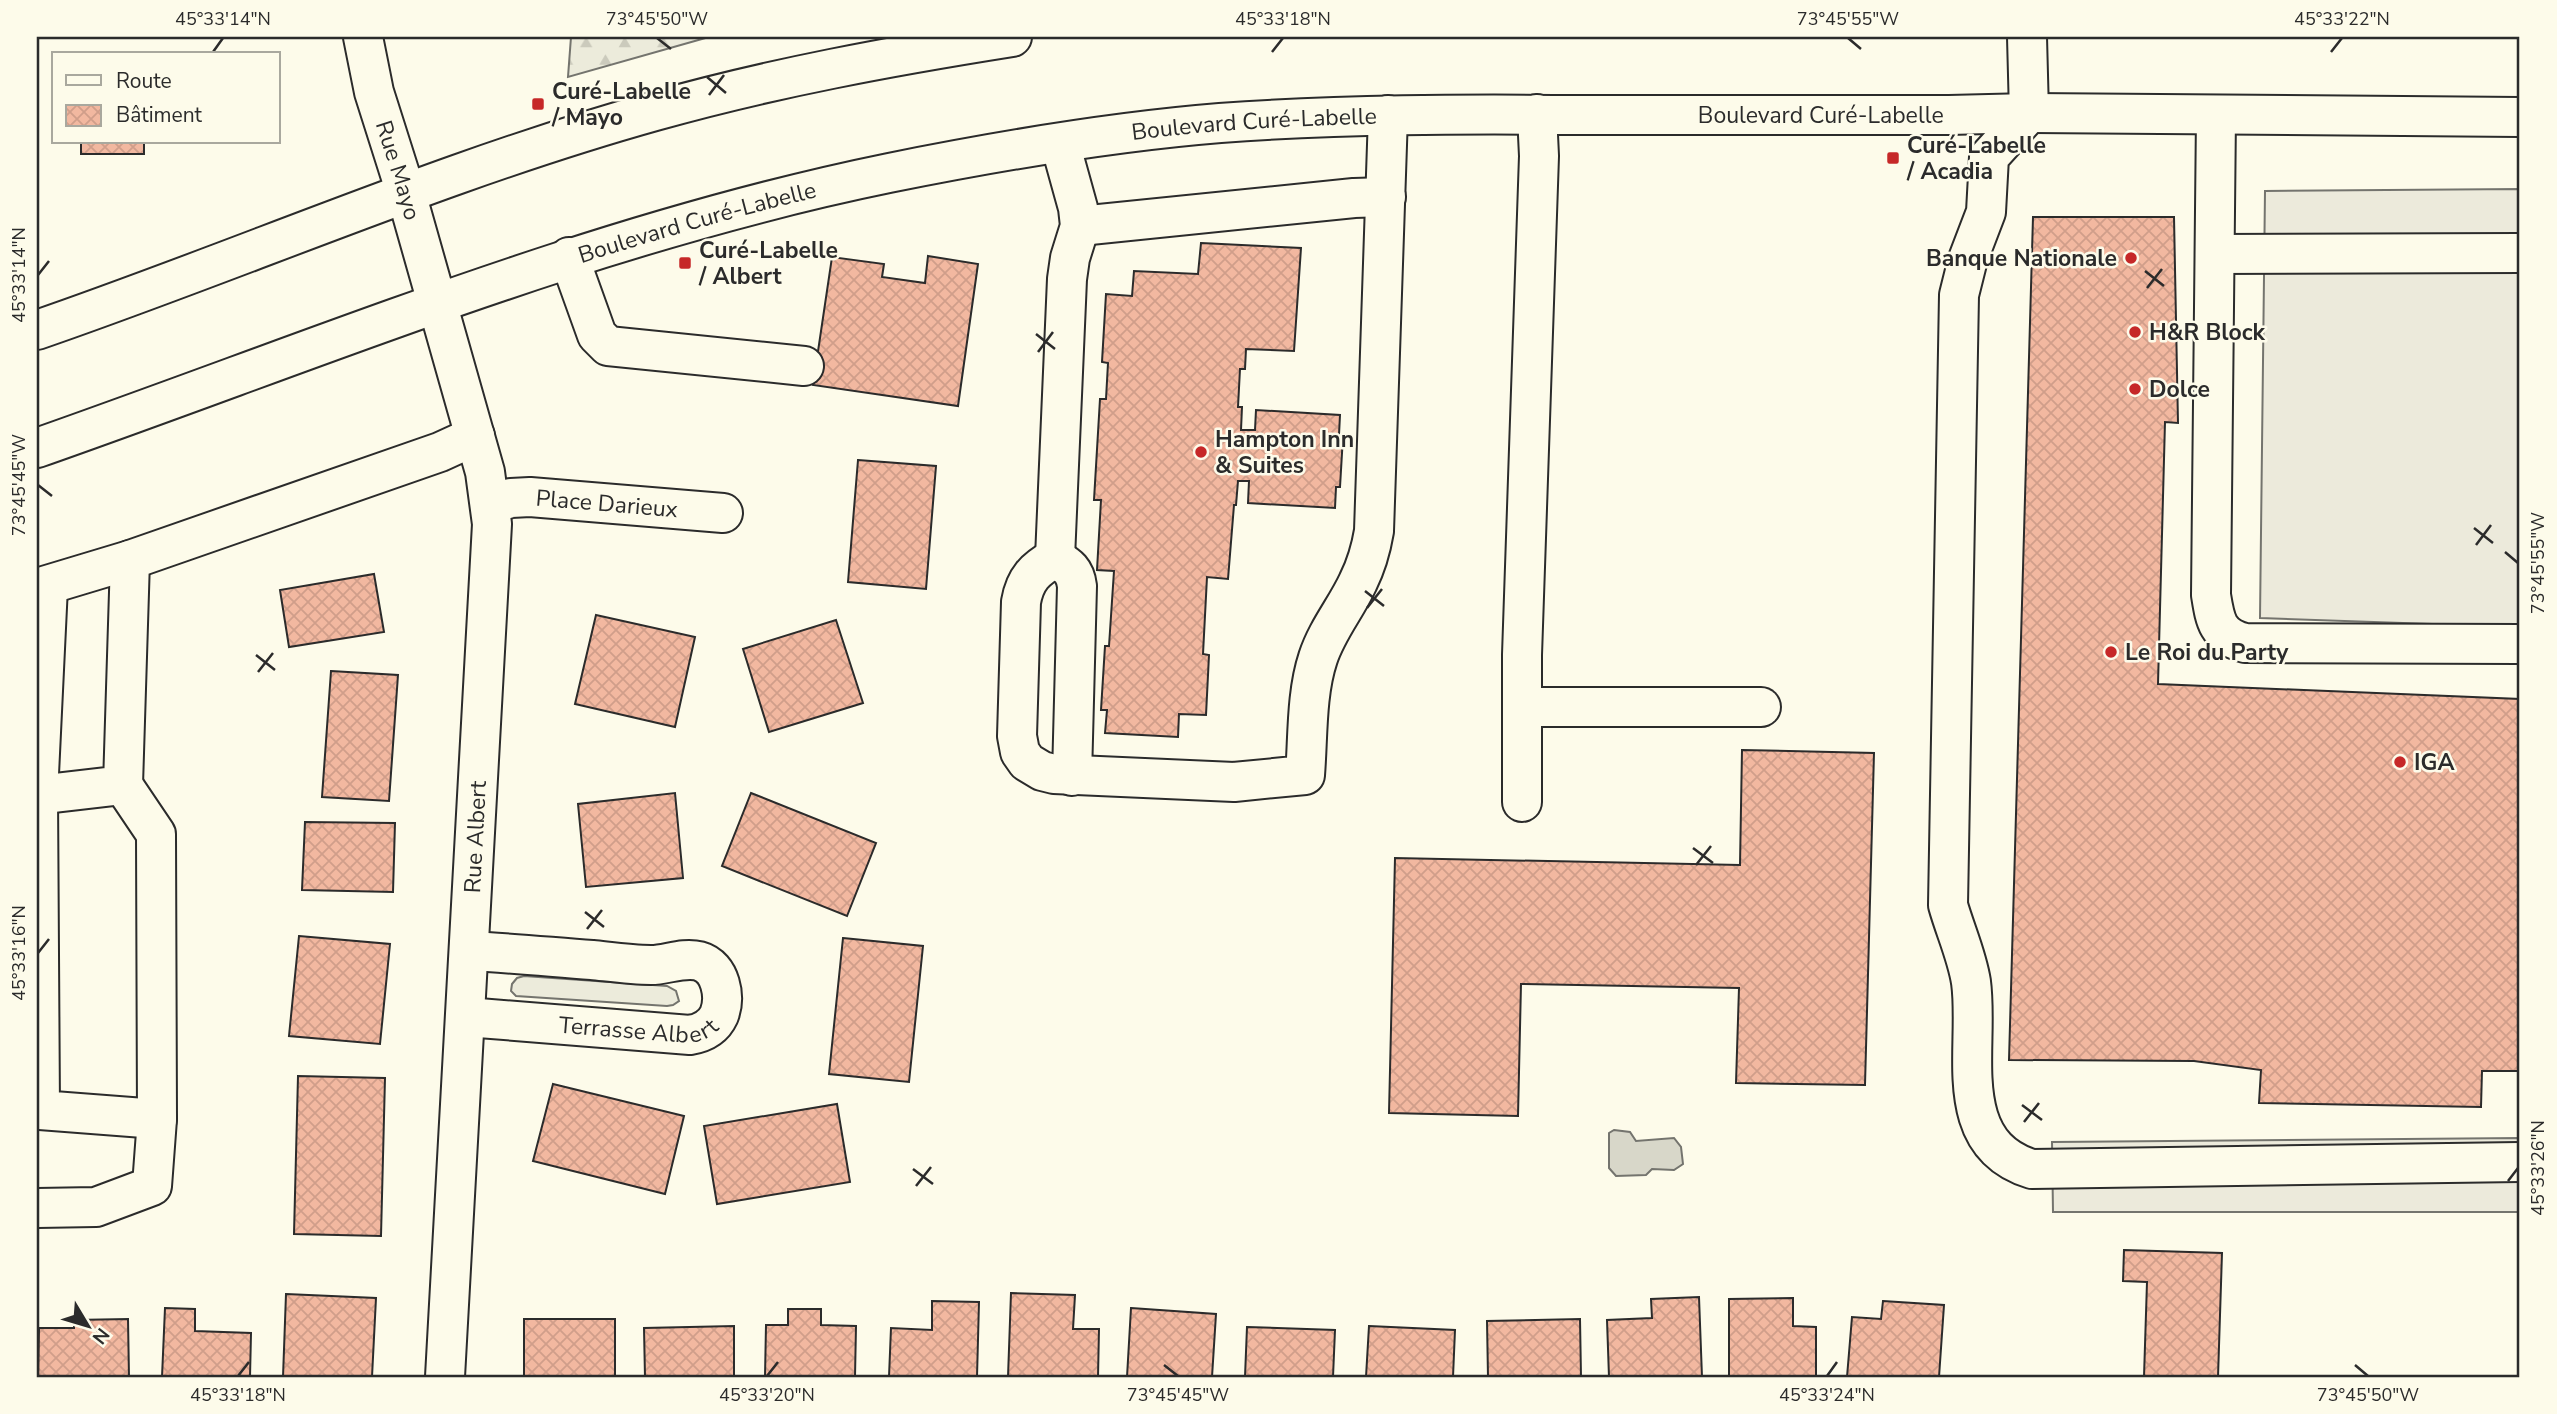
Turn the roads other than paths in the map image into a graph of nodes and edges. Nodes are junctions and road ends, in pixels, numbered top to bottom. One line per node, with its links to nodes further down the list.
1 (363, 37): 10 (main road, Rue Mayo)
2 (1012, 37): 10 (main road)
3 (2027, 37): 4 (main road)
4 (2029, 113): 5 (main road, Boulevard Curé-Labelle); 7 (main road, Boulevard Curé-Labelle); 36 (main road)
5 (1537, 114): 6 (main road, Boulevard Curé-Labelle); 27 (main road)
6 (1388, 115): 9 (main road, Boulevard Curé-Labelle); 11 (main road)
7 (2216, 115): 8 (main road, Boulevard Curé-Labelle); 14 (main road)
8 (2520, 117)
9 (1060, 143): 12 (main road); 15 (main road, Boulevard Curé-Labelle)
10 (406, 193): 16 (main road, Rue Mayo); 17 (main road)
11 (1386, 197): 12 (main road); 29 (main road)
12 (1080, 226): 23 (main road)
13 (2520, 253): 14 (main road)
14 (2215, 254): 26 (main road)
15 (569, 257): 16 (main road, Boulevard Curé-Labelle); 18 (main road)
16 (437, 304): 19 (main road, Rue Albert); 20 (main road, Boulevard Curé-Labelle)
17 (37, 330)
18 (804, 366)
19 (475, 436): 21 (main road, Rue Albert); 24 (main road)
20 (37, 447)
21 (491, 504): 22 (main road, Place Darieux); 33 (main road, Rue Albert)
22 (723, 513)
23 (1055, 558): 29 (main road); 29 (main road)
24 (130, 560): 25 (main road); 30 (main road)
25 (43, 587): 31 (main road)
26 (2520, 644)
27 (1523, 707): 28 (main road); 32 (main road)
28 (1761, 707)
29 (1072, 776)
30 (123, 785): 31 (main road); 35 (main road)
31 (38, 795): 35 (main road)
32 (1522, 802)
33 (469, 951): 34 (main road, Rue Albert); 34 (main road, Terrasse Albert)
34 (466, 1017): 38 (main road, Rue Albert)
35 (157, 1119): 37 (main road)
36 (2520, 1162)
37 (37, 1208)
38 (445, 1377)

